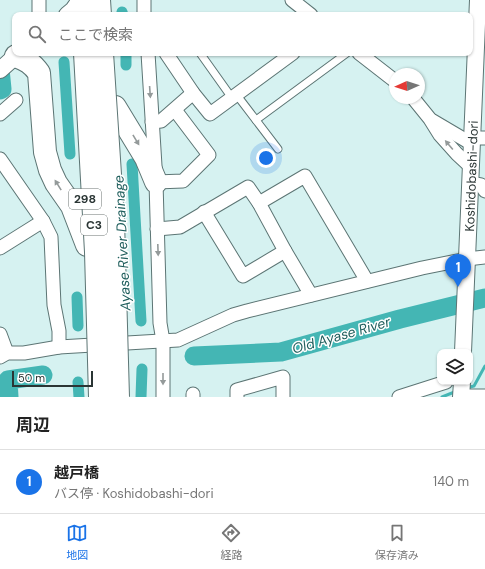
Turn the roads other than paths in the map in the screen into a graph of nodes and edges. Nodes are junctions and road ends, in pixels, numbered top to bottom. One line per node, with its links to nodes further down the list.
1 (39, 0): 7 (street)
2 (99, 0): 8 (highway)
3 (108, 0): 9 (highway)
4 (144, 0): 10 (street)
5 (292, 0): 11 (street)
6 (478, 0): 24 (street, Koshidobashi-dori)
7 (39, 12)
8 (100, 12)
9 (109, 12)
10 (144, 12)
11 (307, 12)
12 (76, 56): 46 (highway, 298)
13 (85, 56): 64 (highway, C3, bridge)
14 (102, 56): 65 (highway, C3, bridge)
15 (112, 56): 29 (highway, 298)
16 (148, 56): 34 (street, one-way to 34)
17 (168, 56): 25 (street)
18 (202, 56): 26 (lane)
19 (289, 56): 26 (street)
20 (343, 56): 33 (lane)
21 (363, 56): 23 (street)
22 (11, 60): 46 (highway, one-way to 22)
23 (389, 76)
24 (480, 81): 35 (street, Koshidobashi-dori)
25 (193, 93): 26 (street); 30 (street)
26 (234, 96): 33 (lane)
27 (16, 100): 31 (street)
28 (418, 104): 32 (street)
29 (115, 107): 39 (highway, one-way to 39); 55 (highway, 298)
30 (175, 110): 34 (street); 39 (street)
31 (0, 114)
32 (430, 119): 35 (street); 38 (street, one-way to 32)
33 (256, 120): 36 (lane)
34 (152, 122): 39 (street)
35 (476, 140): 38 (street, Koshidobashi-dori)
36 (278, 149)
37 (0, 159): 44 (street)
38 (471, 167): 40 (street, Koshidobashi-dori)
39 (156, 182): 45 (street)
40 (470, 183): 41 (street); 50 (street, Koshidobashi-dori)
41 (485, 191)
42 (259, 203): 43 (street); 48 (street); 51 (street)
43 (204, 212): 45 (street); 48 (street)
44 (43, 222): 47 (street); 57 (street)
45 (157, 229): 54 (street, one-way to 54)
46 (87, 245): 56 (highway, 298)
47 (0, 248)
48 (285, 251): 52 (street)
49 (485, 258): 50 (street)
50 (467, 259): 51 (street); 58 (street, Koshidobashi-dori)
51 (367, 281): 52 (street)
52 (311, 295): 54 (street)
53 (0, 334): 59 (street)
54 (163, 341): 55 (street); 67 (street, one-way to 67)
55 (127, 343): 56 (street); 66 (highway, 298)
56 (90, 345): 57 (street); 63 (highway, 298)
57 (59, 347): 59 (street)
58 (463, 349)
59 (4, 355)
60 (437, 385): 70 (street)
61 (462, 392): 62 (street)
62 (485, 396)
63 (91, 397)
64 (100, 397)
65 (118, 397)
66 (127, 397)
67 (163, 397)
68 (237, 397): 69 (street)
69 (283, 397)
70 (399, 397)

